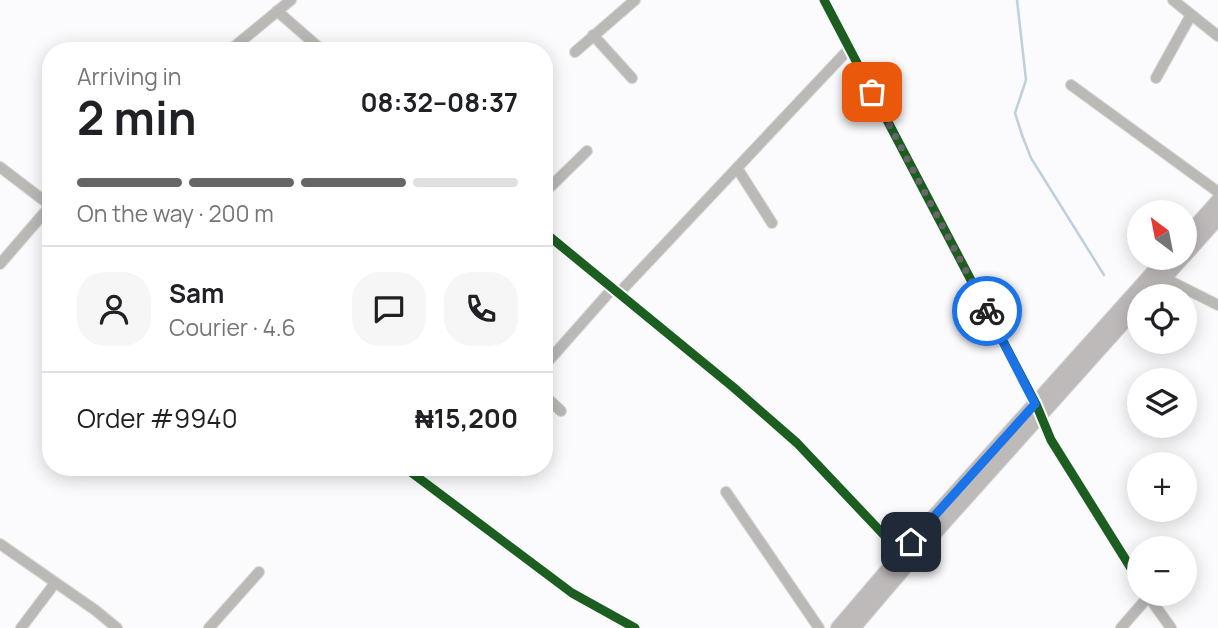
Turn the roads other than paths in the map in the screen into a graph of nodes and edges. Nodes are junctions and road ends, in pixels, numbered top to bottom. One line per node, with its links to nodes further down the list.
1 (291, 0): 5 (street)
2 (635, 0): 7 (street)
3 (824, 0): 11 (street)
4 (1173, 0): 6 (street)
5 (277, 11): 9 (street); 10 (street)
6 (1191, 15): 8 (street); 14 (street)
7 (593, 35): 12 (street); 13 (street)
8 (1218, 36)
9 (240, 42)
10 (313, 42)
11 (849, 49): 18 (street); 39 (street)
12 (575, 52)
13 (632, 78)
14 (1157, 78)
15 (1071, 85): 20 (street)
16 (587, 151): 19 (street)
17 (0, 167): 21 (street)
18 (737, 168): 25 (street); 34 (street)
19 (553, 184)
20 (1218, 192)
21 (42, 198)
22 (1218, 201): 26 (main road)
23 (42, 215): 29 (street)
24 (1218, 218): 28 (main road)
25 (772, 223)
26 (1197, 225)
27 (553, 239): 34 (street)
28 (1197, 241)
29 (0, 264)
30 (1156, 270): 39 (main road)
31 (1171, 270): 32 (main road)
32 (1164, 278): 33 (main road); 35 (street)
33 (1159, 284)
34 (616, 291): 37 (street); 44 (street)
35 (1218, 305)
36 (1127, 317): 39 (main road)
37 (553, 357)
38 (553, 403): 40 (street)
39 (1038, 409): 44 (main road); 45 (street); 56 (main road)
40 (561, 411)
41 (416, 476): 53 (street)
42 (726, 492): 54 (street)
43 (0, 544): 47 (street)
44 (901, 553): 55 (main road)
45 (1127, 562)
46 (258, 572): 52 (street)
47 (55, 583): 50 (street); 51 (street)
48 (1138, 606): 57 (street)
49 (1155, 606): 58 (street)
50 (21, 628)
51 (117, 628)
52 (209, 628)
53 (635, 628)
54 (819, 628)
55 (838, 628)
56 (853, 628)
57 (1121, 628)
58 (1171, 628)

